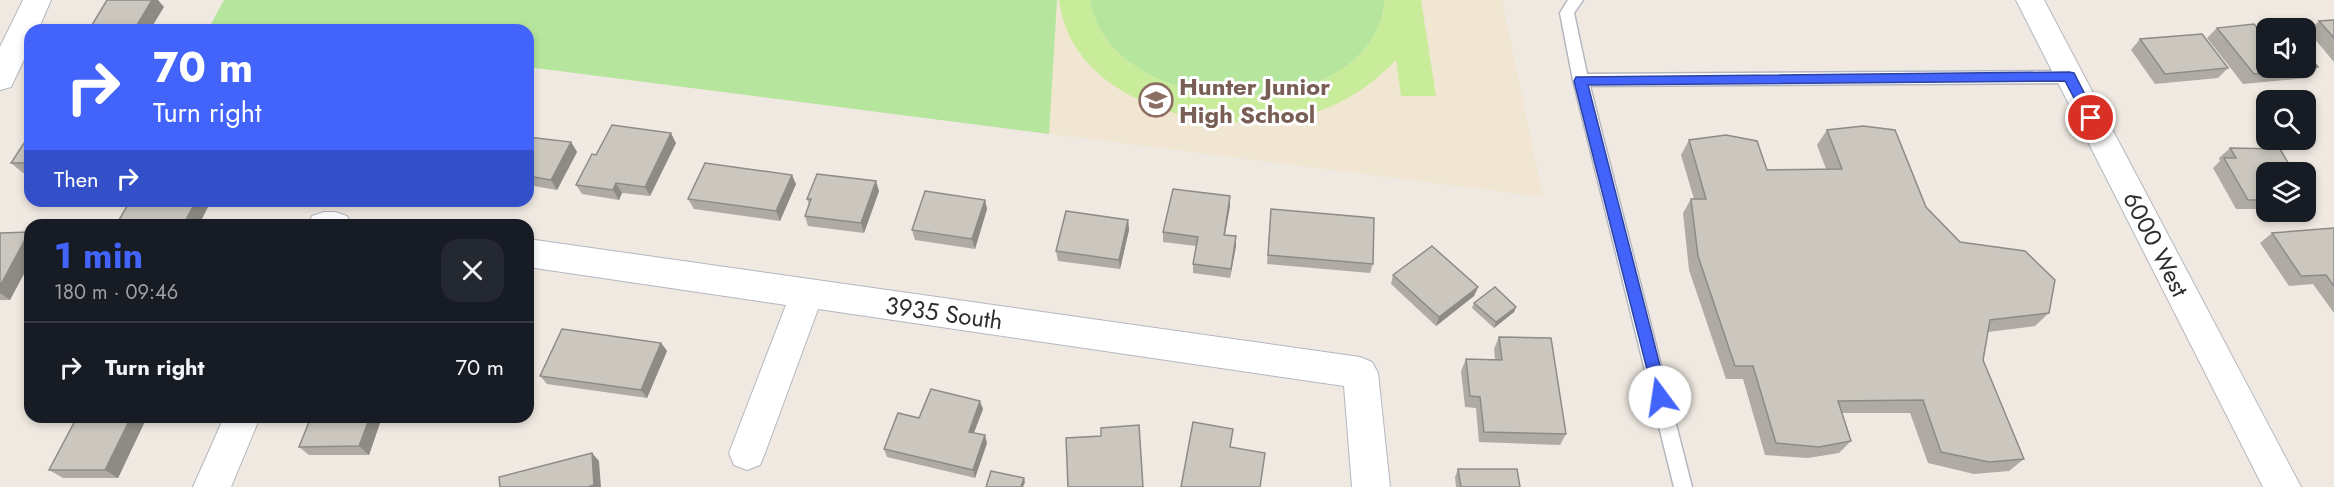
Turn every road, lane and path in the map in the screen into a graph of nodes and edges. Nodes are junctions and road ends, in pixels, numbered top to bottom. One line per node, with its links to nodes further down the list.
1 (37, 0): 4 (street)
2 (1576, 0): 7 (lane)
3 (2030, 0): 5 (street, 6000 West)
4 (9, 36): 6 (street)
5 (2069, 77): 7 (lane); 15 (street, 6000 West)
6 (0, 79)
7 (1581, 81): 14 (lane)
8 (534, 254): 9 (street, 3935 South)
9 (807, 294): 11 (street); 13 (street, 3935 South)
10 (239, 423): 12 (street)
11 (747, 453)
12 (212, 487)
13 (1371, 487)
14 (1683, 487)
15 (2282, 487)

